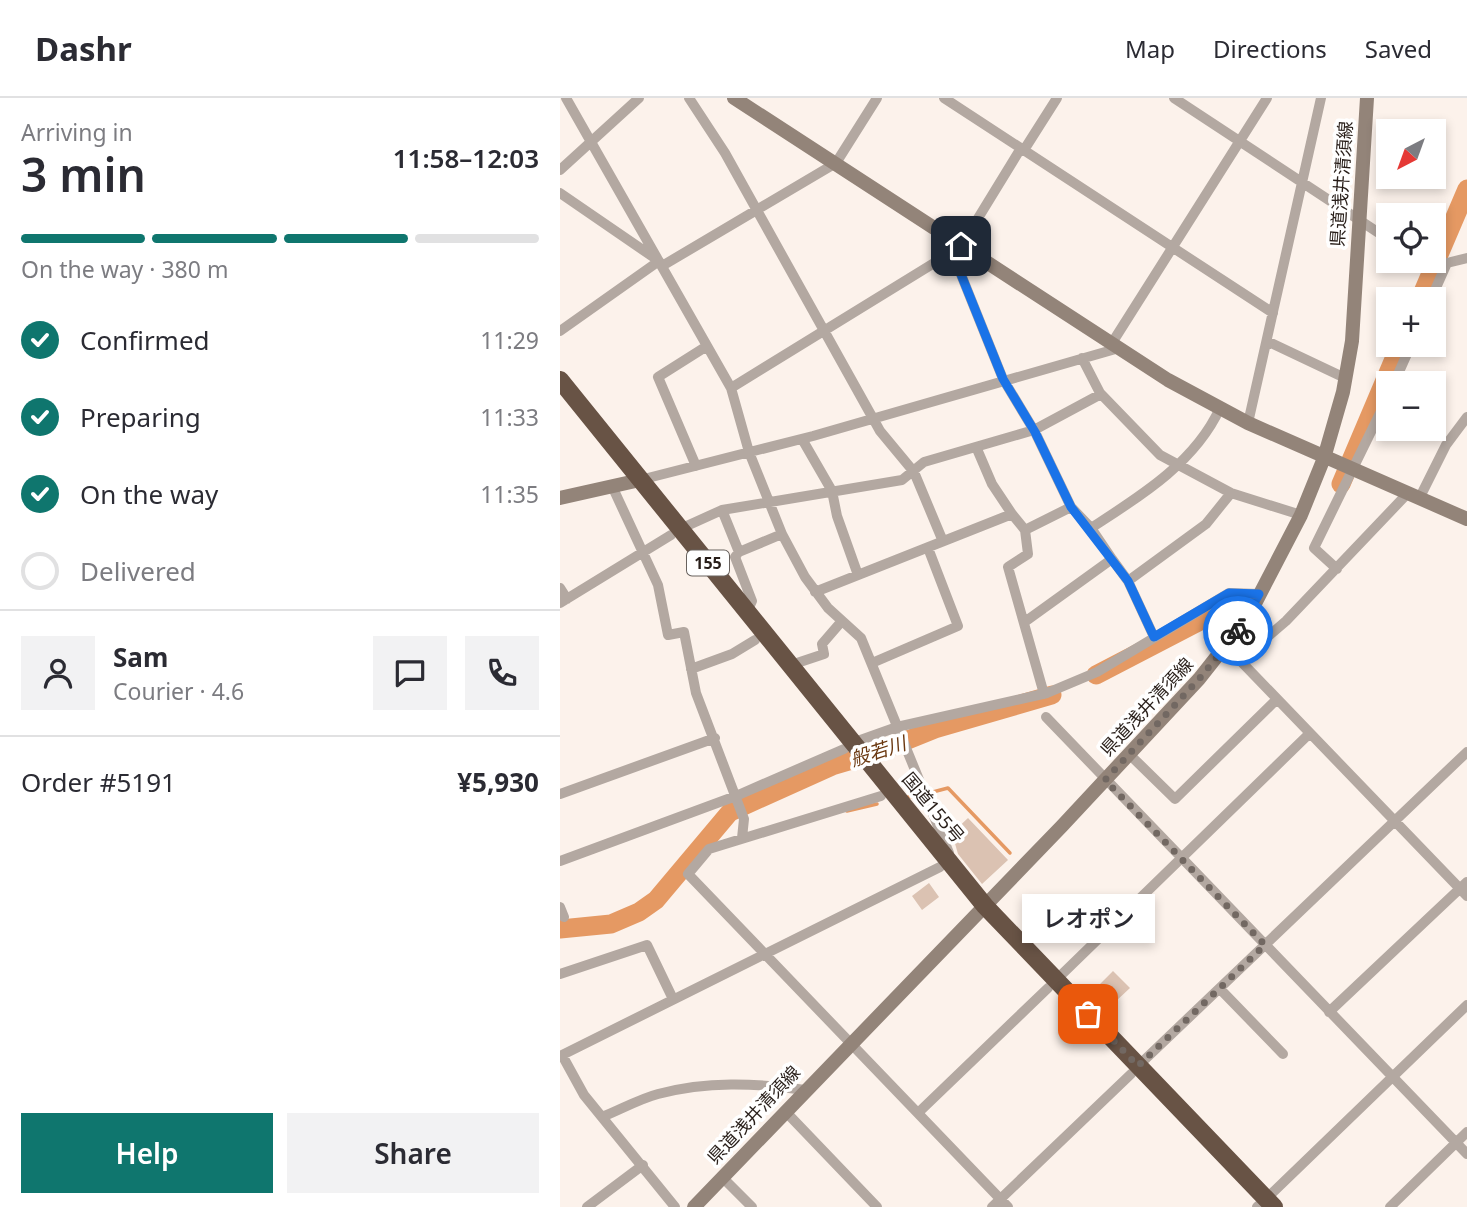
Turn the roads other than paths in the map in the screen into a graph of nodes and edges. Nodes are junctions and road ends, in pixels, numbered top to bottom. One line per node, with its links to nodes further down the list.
1 (566, 98): 13 (street)
2 (639, 98): 13 (street)
3 (689, 98): 19 (street)
4 (734, 98): 15 (main road)
5 (877, 98): 15 (street)
6 (944, 98): 14 (street)
7 (1057, 98): 14 (street)
8 (1174, 98): 12 (street)
9 (1267, 98): 12 (street)
10 (1321, 98): 17 (street)
11 (1367, 98): 20 (main road, 県道浅井清須線)
12 (1241, 142): 17 (street); 22 (street)
13 (591, 143): 16 (street); 25 (street)
14 (1022, 149): 22 (street); 23 (street)
15 (836, 163): 19 (street); 23 (main road)
16 (560, 170)
17 (1302, 184): 20 (street); 27 (street)
18 (560, 193): 25 (street)
19 (756, 210): 25 (street); 28 (street)
20 (1359, 222): 21 (street); 34 (main road, 県道浅井清須線)
21 (1376, 232)
22 (1173, 248): 27 (street); 31 (street)
23 (956, 249): 28 (street); 31 (main road); 35 (street)
24 (1467, 258): 26 (street)
25 (660, 263): 29 (street); 32 (street)
26 (1446, 263)
27 (1273, 313): 30 (street)
28 (825, 330): 37 (street); 42 (street)
29 (560, 331)
30 (1267, 341): 34 (street); 43 (street)
31 (1115, 345): 33 (street); 40 (main road)
32 (707, 346): 37 (street); 50 (street)
33 (1082, 358): 35 (street); 38 (street)
34 (1345, 378): 49 (main road, 県道浅井清須線)
35 (1003, 379): 42 (street); 45 (street)
36 (560, 380): 54 (highway, 国道155号 / 155)
37 (731, 388): 48 (street)
38 (1101, 394): 45 (street); 51 (street)
39 (560, 398): 54 (highway, 国道155号 / 155)
40 (1220, 408): 43 (main road); 51 (street)
41 (1467, 417): 57 (street)
42 (872, 418): 46 (street); 52 (street)
43 (1248, 423): 49 (main road)
44 (1376, 423): 53 (street)
45 (1034, 430): 47 (street); 60 (street)
46 (802, 439): 48 (street); 55 (street)
47 (977, 449): 52 (street); 62 (street)
48 (748, 452): 50 (street); 59 (street)
49 (1330, 461): 53 (main road); 63 (main road, 県道浅井清須線)
50 (696, 466): 54 (street)
51 (1177, 466): 56 (street); 65 (street)
52 (914, 472): 55 (street); 69 (street)
53 (1354, 472): 57 (main road); 74 (street)
54 (627, 483): 58 (main road); 67 (highway, 国道155号 / 155); 71 (street)
55 (832, 491): 59 (street); 75 (street)
56 (1231, 493): 63 (street); 76 (street)
57 (1413, 496): 64 (main road); 74 (street)
58 (560, 498)
59 (768, 502): 61 (street); 68 (street)
60 (1071, 507): 65 (street); 66 (street)
61 (722, 510): 67 (street); 72 (street)
62 (1012, 514): 66 (street); 69 (street)
63 (1301, 515): 79 (main road, 県道浅井清須線)
64 (1467, 519)
65 (1091, 528): 73 (street)
66 (1025, 530): 82 (street)
67 (676, 532): 71 (street); 81 (highway, 国道155号 / 155); 85 (highway, 国道155号 / 155)
68 (782, 534): 72 (street); 78 (street)
69 (942, 539): 70 (street)
70 (928, 548): 75 (street); 87 (street)
71 (640, 552): 80 (street); 89 (street)
72 (739, 552): 81 (street)
73 (1112, 559): 76 (street); 82 (street)
74 (1337, 569): 86 (street)
75 (858, 575): 78 (street)
76 (1128, 581): 84 (street)
77 (560, 587): 80 (street)
78 (816, 592): 83 (street)
79 (1259, 594): 84 (street); 86 (main road, 県道浅井清須線)
80 (564, 601)
81 (747, 612): 88 (highway, 国道155号 / 155)
82 (1026, 621): 90 (street)
83 (841, 622): 87 (street); 88 (street)
84 (1154, 637): 90 (street)
85 (755, 640): 89 (street); 96 (highway, 国道155号 / 155)
86 (1227, 649): 91 (street); 98 (main road, 県道浅井清須線)
87 (872, 663): 93 (street)
88 (791, 665): 96 (highway, 国道155号 / 155)
89 (691, 669): 95 (street)
90 (1044, 694): 93 (street)
91 (1276, 700): 94 (street); 98 (street)
92 (1046, 717): 100 (street)
93 (898, 729): 96 (street); 108 (street)
94 (1309, 734): 104 (street); 106 (street)
95 (715, 738): 101 (street); 103 (street)
96 (849, 747): 99 (highway, 国道155号 / 155); 103 (street)
97 (1467, 752): 104 (street)
98 (1129, 754): 100 (main road, 県道浅井清須線)
99 (865, 767): 102 (highway, 国道155号 / 155); 108 (highway, 国道155号 / 155)
100 (1105, 780): 106 (street); 110 (main road, 県道浅井清須線)
101 (560, 794)
102 (881, 796): 105 (street); 108 (highway, 国道155号 / 155)
103 (737, 799): 105 (street); 107 (street)
104 (1395, 821): 109 (street); 111 (street)
105 (742, 838): 112 (street)
106 (1182, 858): 111 (street); 114 (street)
107 (560, 861)
108 (944, 864): 110 (highway, 国道155号 / 155); 112 (street)
109 (1465, 889): 118 (street)
110 (982, 910): 114 (highway, 国道155号 / 155); 119 (main road, 県道浅井清須線)
111 (1265, 945): 115 (street); 118 (street)
112 (766, 953): 116 (street); 119 (street)
113 (560, 974): 116 (street)
114 (1052, 984): 122 (highway, 国道155号 / 155); 126 (street)
115 (1220, 989): 120 (street); 122 (street)
116 (673, 999): 121 (street)
117 (1467, 1004): 123 (street)
118 (1329, 1012): 123 (street)
119 (852, 1041): 124 (main road, 県道浅井清須線); 126 (street)
120 (1283, 1054)
121 (561, 1056): 127 (street)
122 (1134, 1070): 133 (street); 134 (highway, 国道155号 / 155)
123 (1393, 1076): 129 (street); 134 (street)
124 (805, 1090): 125 (main road, 県道浅井清須線); 127 (street)
125 (785, 1111): 132 (main road, 県道浅井清須線); 139 (street)
126 (919, 1112): 133 (street)
127 (602, 1117): 131 (street)
128 (1467, 1132): 129 (street)
129 (1456, 1142): 130 (street); 141 (street)
130 (1467, 1154)
131 (643, 1165): 135 (street); 136 (street)
132 (722, 1177): 137 (main road, 県道浅井清須線); 138 (street)
133 (1004, 1203): 140 (street)
134 (1263, 1205)
135 (587, 1207)
136 (675, 1207)
137 (694, 1207)
138 (751, 1207)
139 (877, 1207)
140 (992, 1207)
141 (1390, 1207)

